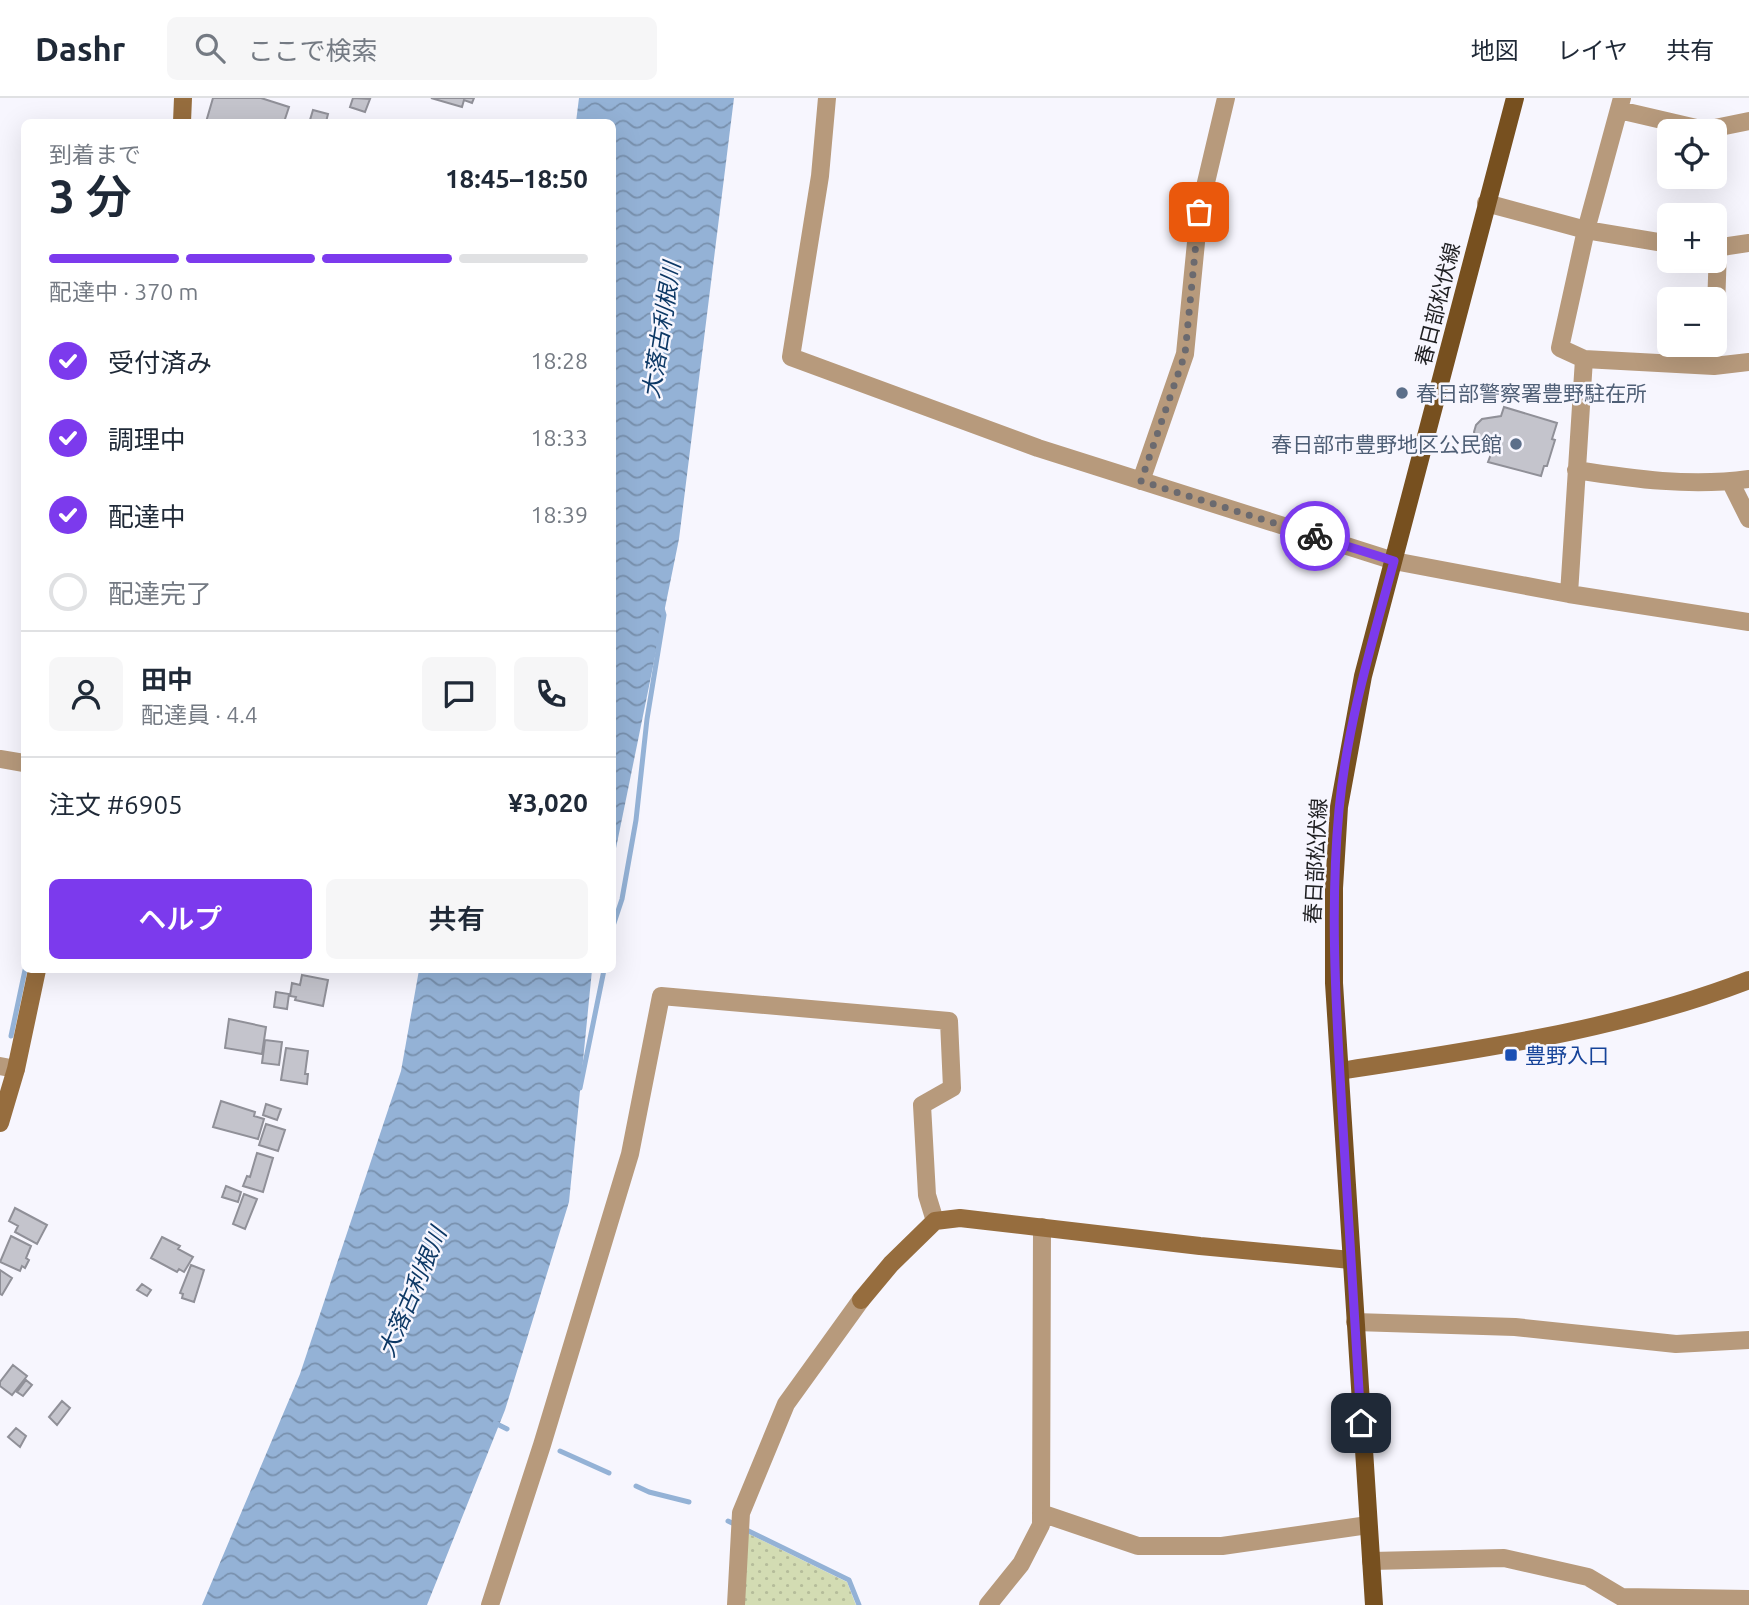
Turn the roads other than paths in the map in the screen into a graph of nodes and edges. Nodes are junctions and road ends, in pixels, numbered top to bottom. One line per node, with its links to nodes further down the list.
1 (183, 98): 6 (street)
2 (827, 98): 19 (street)
3 (1226, 98): 19 (street)
4 (1515, 98): 8 (main road, 春日部松伏線)
5 (1621, 104): 7 (street); 9 (street)
6 (182, 119)
7 (1749, 121)
8 (1486, 203): 9 (street); 22 (main road, 春日部松伏線)
9 (1586, 230): 10 (street); 14 (street)
10 (1657, 242)
11 (1749, 243): 12 (street)
12 (1727, 246)
13 (1714, 357): 16 (street)
14 (1584, 359): 16 (street); 17 (street)
15 (1749, 362): 16 (street)
16 (1714, 366)
17 (1576, 470): 20 (street); 23 (street)
18 (1749, 479): 20 (street)
19 (1141, 481): 22 (street)
20 (1730, 481): 21 (street)
21 (1749, 519)
22 (1394, 561): 23 (street); 30 (main road, 春日部松伏線)
23 (1569, 594): 24 (street)
24 (1749, 622)
25 (0, 759): 26 (street)
26 (21, 762)
27 (36, 973): 29 (street)
28 (1749, 980): 30 (street)
29 (8, 1067): 31 (street)
30 (1340, 1071): 34 (main road, 春日部松伏線)
31 (0, 1123)
32 (935, 1221): 33 (street); 42 (street); 43 (street)
33 (1042, 1227): 34 (street); 37 (street)
34 (1351, 1260): 35 (main road, 春日部松伏線)
35 (1355, 1322): 36 (street); 38 (main road, 春日部松伏線)
36 (1749, 1340)
37 (1041, 1513): 38 (street); 44 (street)
38 (1368, 1525): 39 (main road, 春日部松伏線)
39 (1371, 1561): 40 (street); 45 (main road, 春日部松伏線)
40 (1619, 1597): 41 (street); 46 (street)
41 (1749, 1600)
42 (490, 1605)
43 (736, 1605)
44 (988, 1605)
45 (1374, 1605)
46 (1635, 1605)

